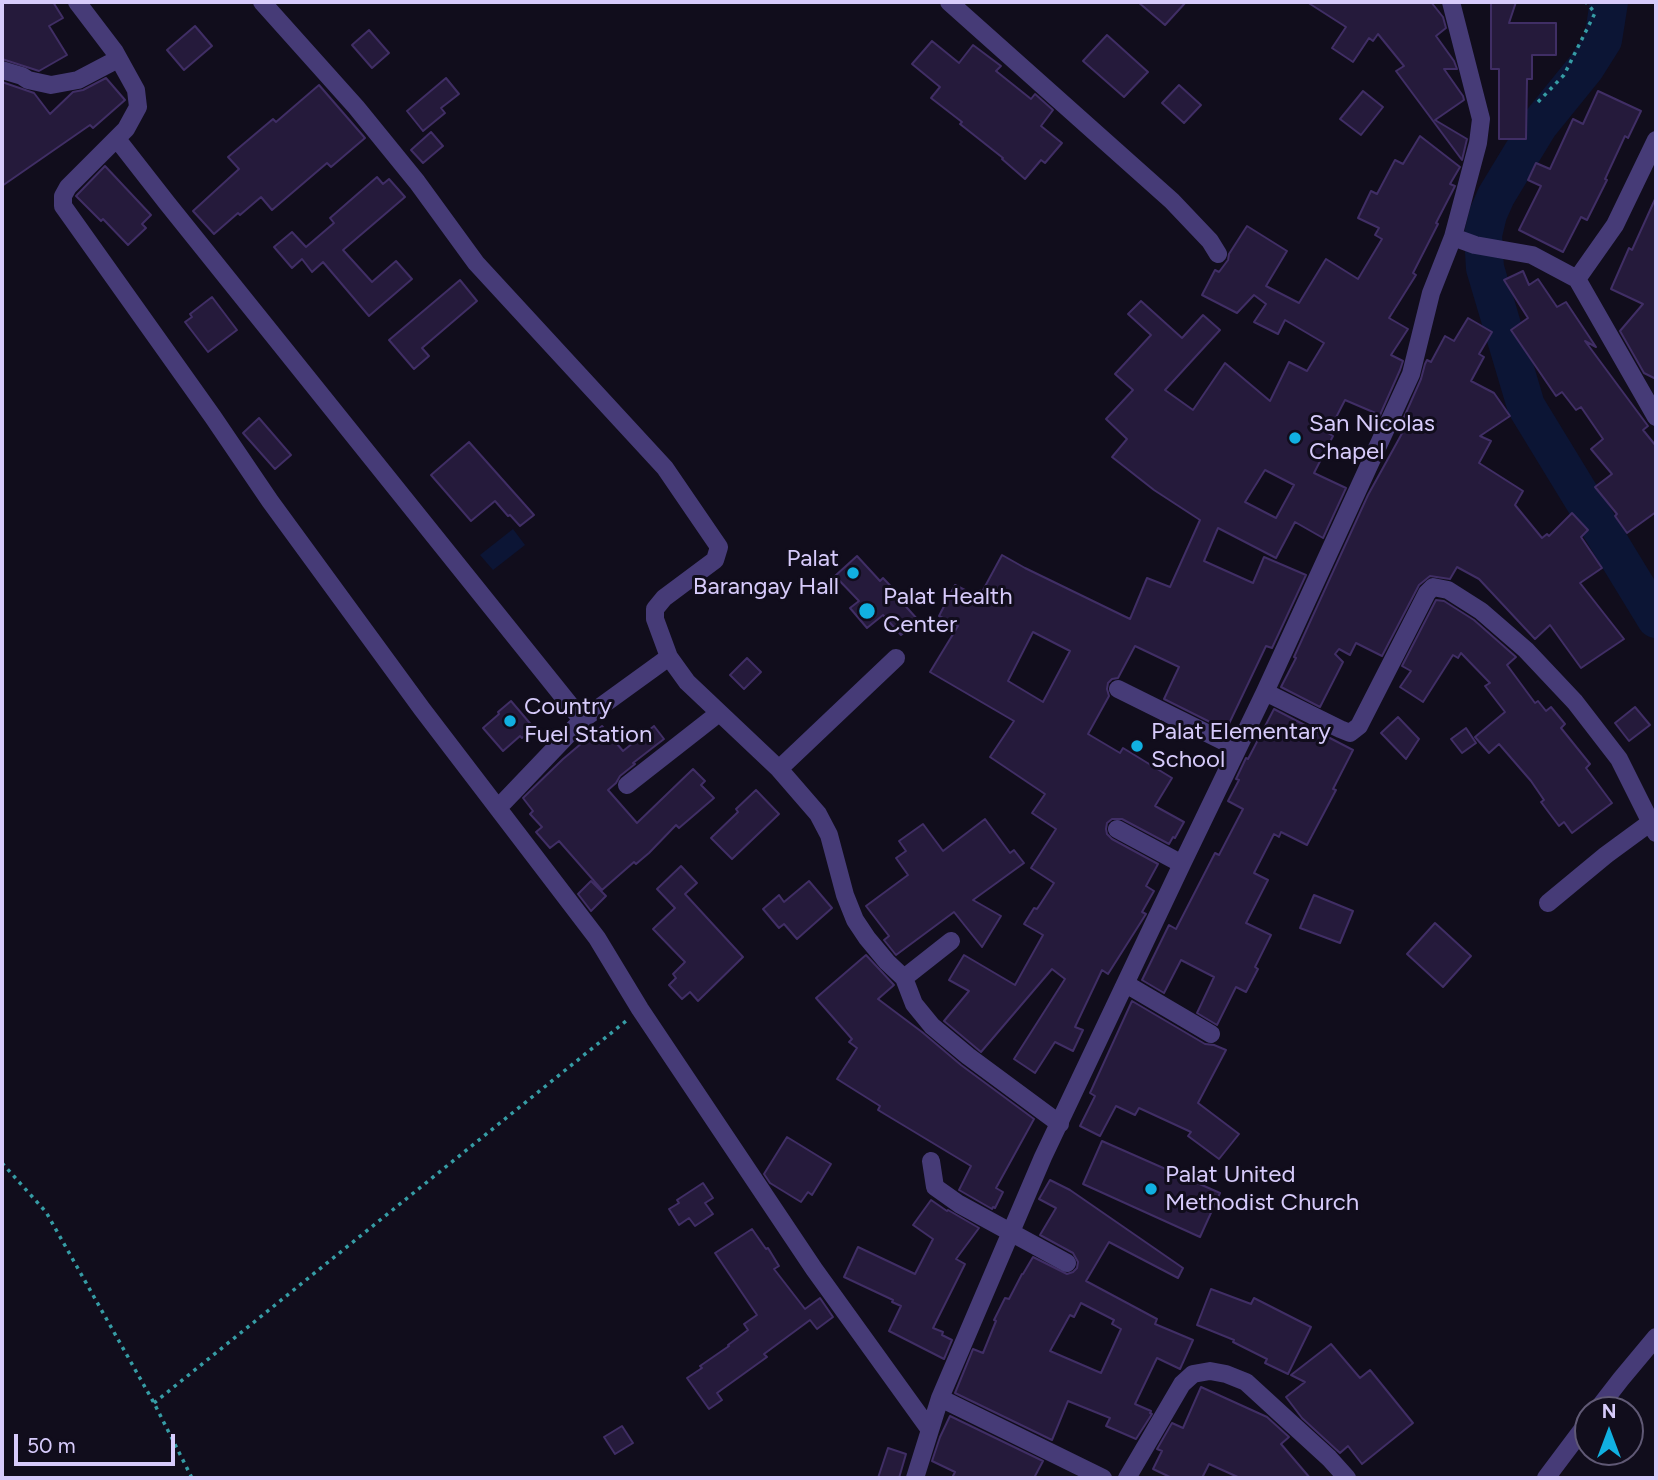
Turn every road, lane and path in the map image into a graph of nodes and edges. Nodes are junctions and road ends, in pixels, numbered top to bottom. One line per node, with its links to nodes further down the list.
1 (77, 2): 6 (street)
2 (262, 2): 15 (street)
3 (949, 2): 12 (street)
4 (1451, 2): 11 (street)
5 (1586, 2): 8 (path)
6 (118, 59): 7 (street); 9 (street)
7 (2, 70)
8 (1538, 102)
9 (117, 139): 20 (street); 24 (street)
10 (1656, 140): 13 (street)
11 (1453, 237): 13 (street); 18 (street)
12 (1218, 254)
13 (1577, 279): 14 (street)
14 (1656, 417)
15 (669, 657): 19 (street); 20 (street)
16 (896, 658): 22 (street)
17 (1118, 689): 21 (street)
18 (1265, 692): 21 (street); 25 (street)
19 (719, 713): 22 (street); 23 (street)
20 (582, 720): 24 (street)
21 (1237, 748): 27 (street)
22 (779, 769): 30 (street)
23 (627, 785)
24 (498, 808): 32 (street)
25 (1653, 828): 28 (street)
26 (1117, 829): 27 (street)
27 (1182, 864): 31 (street)
28 (1548, 903)
29 (951, 941): 30 (street)
30 (904, 978): 34 (street)
31 (1126, 984): 33 (street); 34 (street)
32 (640, 1009): 42 (path); 43 (street)
33 (1211, 1034)
34 (1059, 1124): 37 (street)
35 (931, 1161): 37 (street)
36 (2, 1163): 42 (path)
37 (1010, 1233): 38 (street); 41 (street)
38 (1067, 1263)
39 (1656, 1337): 40 (street)
40 (1607, 1396)
41 (940, 1398): 43 (street); 47 (street)
42 (154, 1403): 45 (path)
43 (930, 1430): 46 (street)
44 (1574, 1441): 50 (street)
45 (192, 1478)
46 (915, 1478)
47 (1103, 1478)
48 (1127, 1478): 49 (street)
49 (1347, 1478)
50 (1546, 1478)

